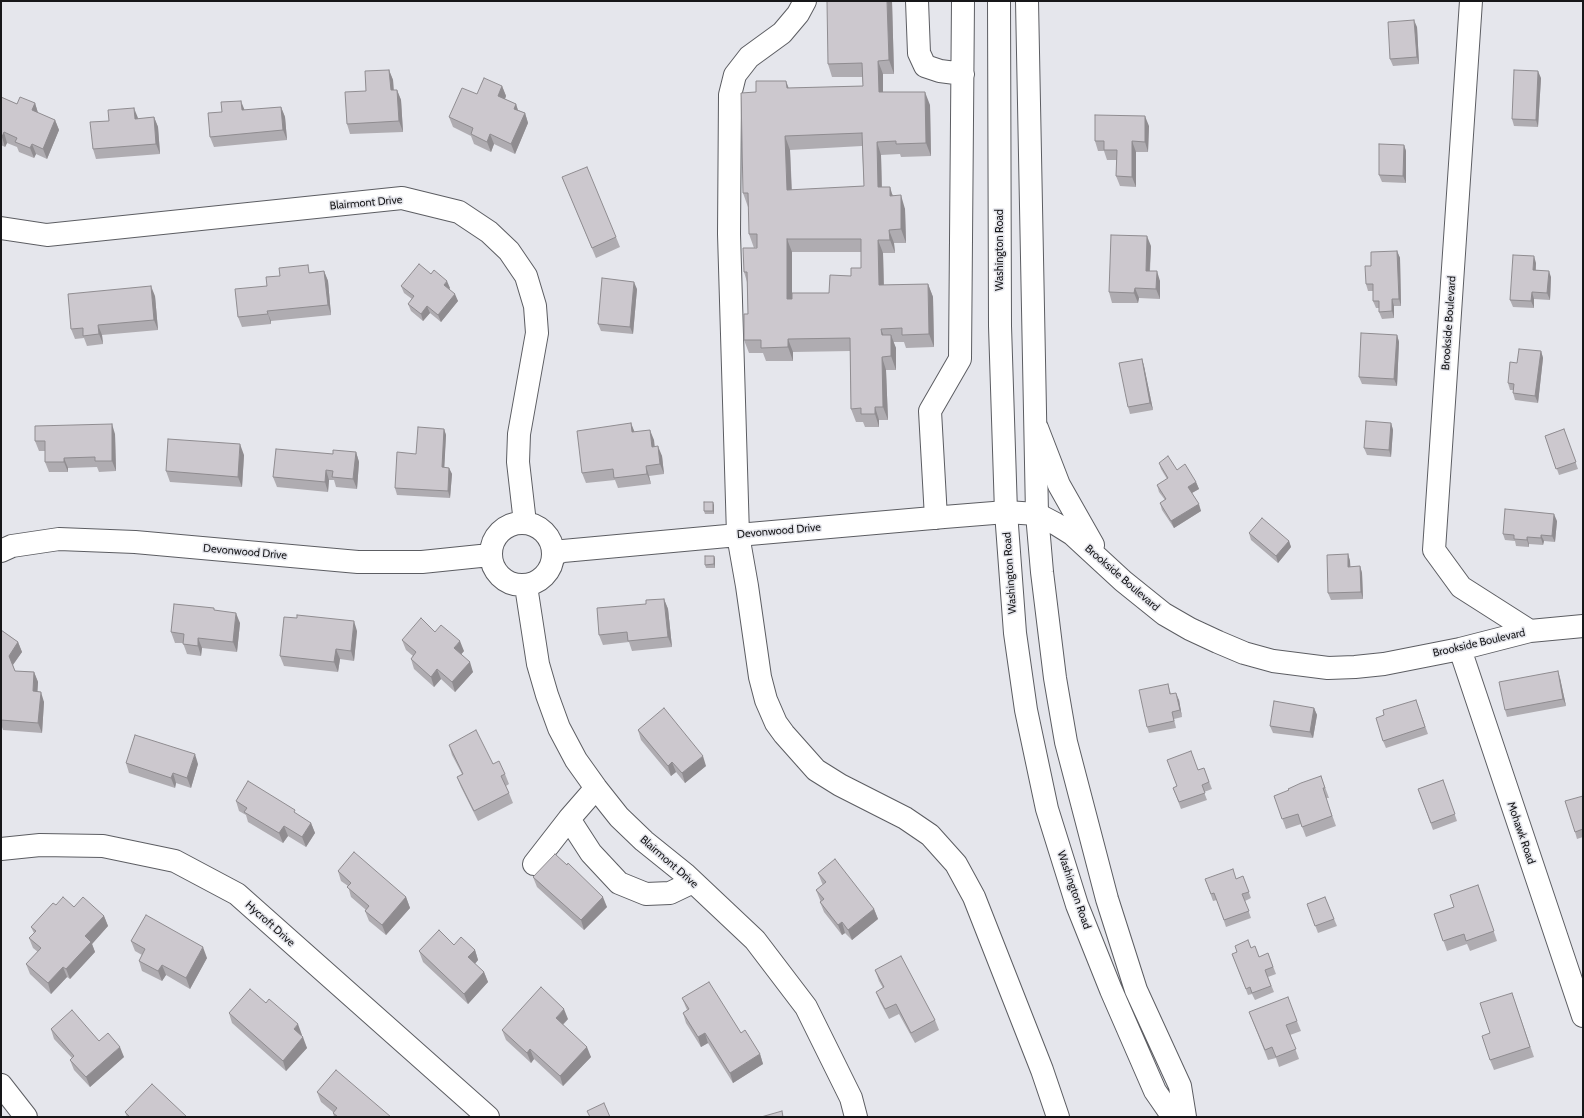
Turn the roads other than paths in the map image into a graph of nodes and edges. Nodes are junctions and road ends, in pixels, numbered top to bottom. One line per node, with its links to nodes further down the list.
1 (804, 1): 14 (street)
2 (916, 1): 7 (street)
3 (963, 1): 7 (street)
4 (999, 1): 10 (street, Washington Road)
5 (1027, 1): 9 (street)
6 (1471, 1): 21 (street, Brookside Boulevard)
7 (963, 74): 12 (street)
8 (1, 228): 13 (street, Blairmont Drive)
9 (1035, 423): 11 (street); 18 (street)
10 (1006, 512): 11 (street, Devonwood Drive); 12 (street, Devonwood Drive); 34 (street, Washington Road)
11 (1037, 514): 18 (street, Brookside Boulevard); 35 (street)
12 (936, 518): 14 (street, Devonwood Drive)
13 (524, 523): 16 (street); 17 (street)
14 (738, 535): 16 (street, Devonwood Drive); 33 (street)
15 (1, 551): 17 (street, Devonwood Drive)
16 (554, 554): 19 (street)
17 (490, 555): 19 (street)
18 (1104, 563): 22 (street, Brookside Boulevard)
19 (526, 586): 23 (street, Blairmont Drive)
20 (1583, 626): 21 (street)
21 (1530, 631): 22 (street, Brookside Boulevard)
22 (1460, 649): 28 (street, Mohawk Road)
23 (596, 788): 24 (street); 27 (street, Blairmont Drive)
24 (570, 819): 26 (street); 27 (street)
25 (1, 849): 31 (street, Hycroft Drive)
26 (534, 864)
27 (693, 882): 32 (street, Blairmont Drive)
28 (1583, 1016)
29 (1, 1086): 30 (street)
30 (26, 1117)
31 (488, 1117)
32 (856, 1117)
33 (1058, 1117)
34 (1173, 1117)
35 (1185, 1117)

